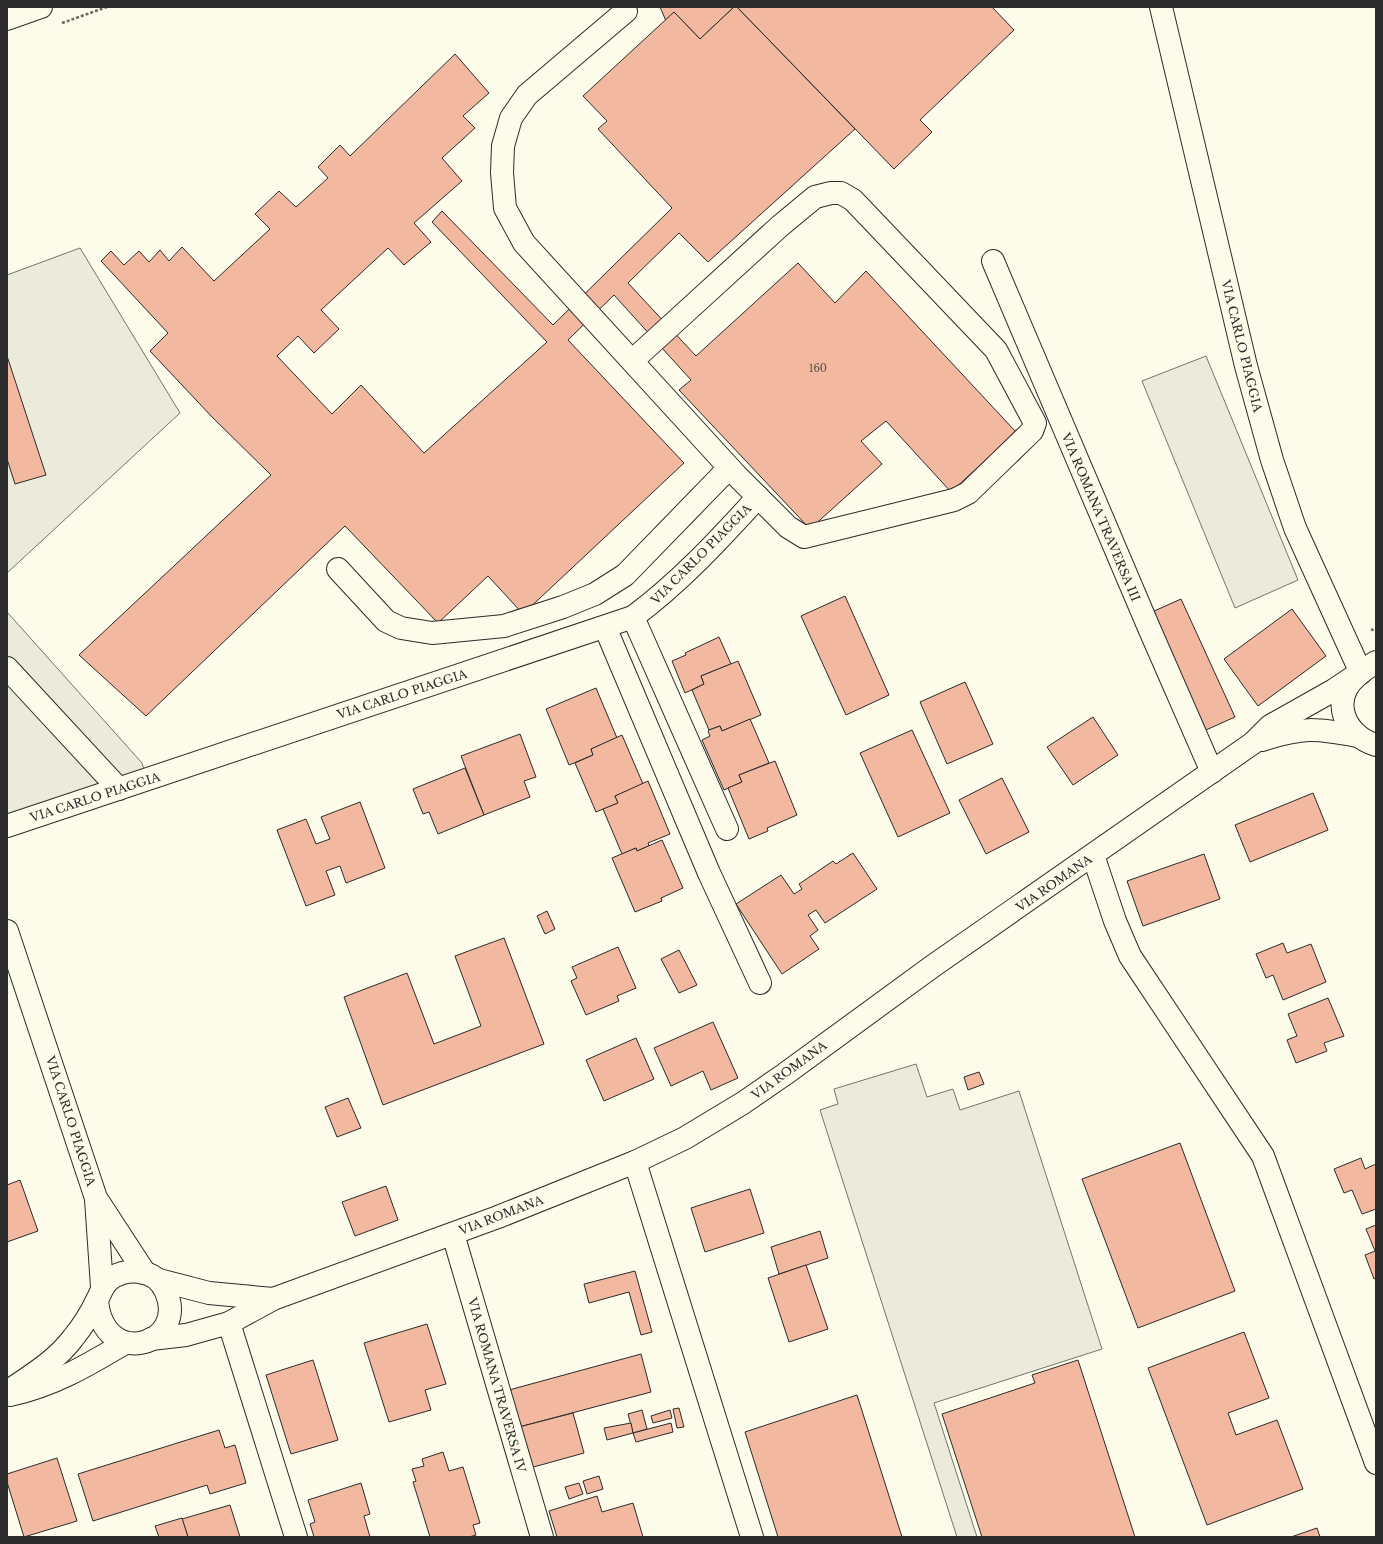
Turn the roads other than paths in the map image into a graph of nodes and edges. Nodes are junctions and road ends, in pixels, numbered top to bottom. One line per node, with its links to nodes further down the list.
1 (41, 7): 4 (street)
2 (1161, 7): 13 (street, VIA CARLO PIAGGIA)
3 (626, 11): 6 (street)
4 (7, 19)
5 (993, 261): 16 (street, VIA ROMANA TRAVERSA III)
6 (632, 361): 7 (street); 8 (street)
7 (729, 468): 8 (street); 9 (street)
8 (758, 497): 10 (street, VIA CARLO PIAGGIA)
9 (338, 569)
10 (633, 617): 11 (street, VIA CARLO PIAGGIA); 19 (street)
11 (605, 627): 17 (street, VIA CARLO PIAGGIA); 22 (street)
12 (7, 668): 17 (street)
13 (1371, 668): 14 (street, VIA ROMANA); 15 (street, VIA ROMANA)
14 (1367, 741): 15 (street, VIA ROMANA)
15 (1253, 743): 16 (street, VIA ROMANA)
16 (1212, 772): 20 (street, VIA ROMANA)
17 (119, 789): 18 (street, VIA CARLO PIAGGIA)
18 (7, 826)
19 (728, 829)
20 (1093, 855): 23 (street, VIA ROMANA); 34 (street)
21 (7, 931): 24 (street, VIA CARLO PIAGGIA)
22 (760, 983)
23 (635, 1162): 25 (street, VIA ROMANA); 37 (street)
24 (96, 1198): 26 (street, VIA CARLO PIAGGIA); 27 (street, VIA CARLO PIAGGIA)
25 (453, 1234): 28 (street, VIA ROMANA); 36 (street, VIA ROMANA TRAVERSA IV)
26 (152, 1276): 27 (street, VIA ROMANA); 28 (street, VIA ROMANA); 30 (street, VIA ROMANA)
27 (100, 1294): 31 (street); 32 (street, VIA ROMANA)
28 (273, 1299): 29 (street, VIA ROMANA)
29 (229, 1323): 30 (street, VIA ROMANA); 35 (street)
30 (151, 1339): 31 (street, VIA ROMANA)
31 (125, 1343): 33 (street, VIA ROMANA)
32 (7, 1392)
33 (7, 1396)
34 (1376, 1463)
35 (296, 1537)
36 (542, 1537)
37 (752, 1537)

